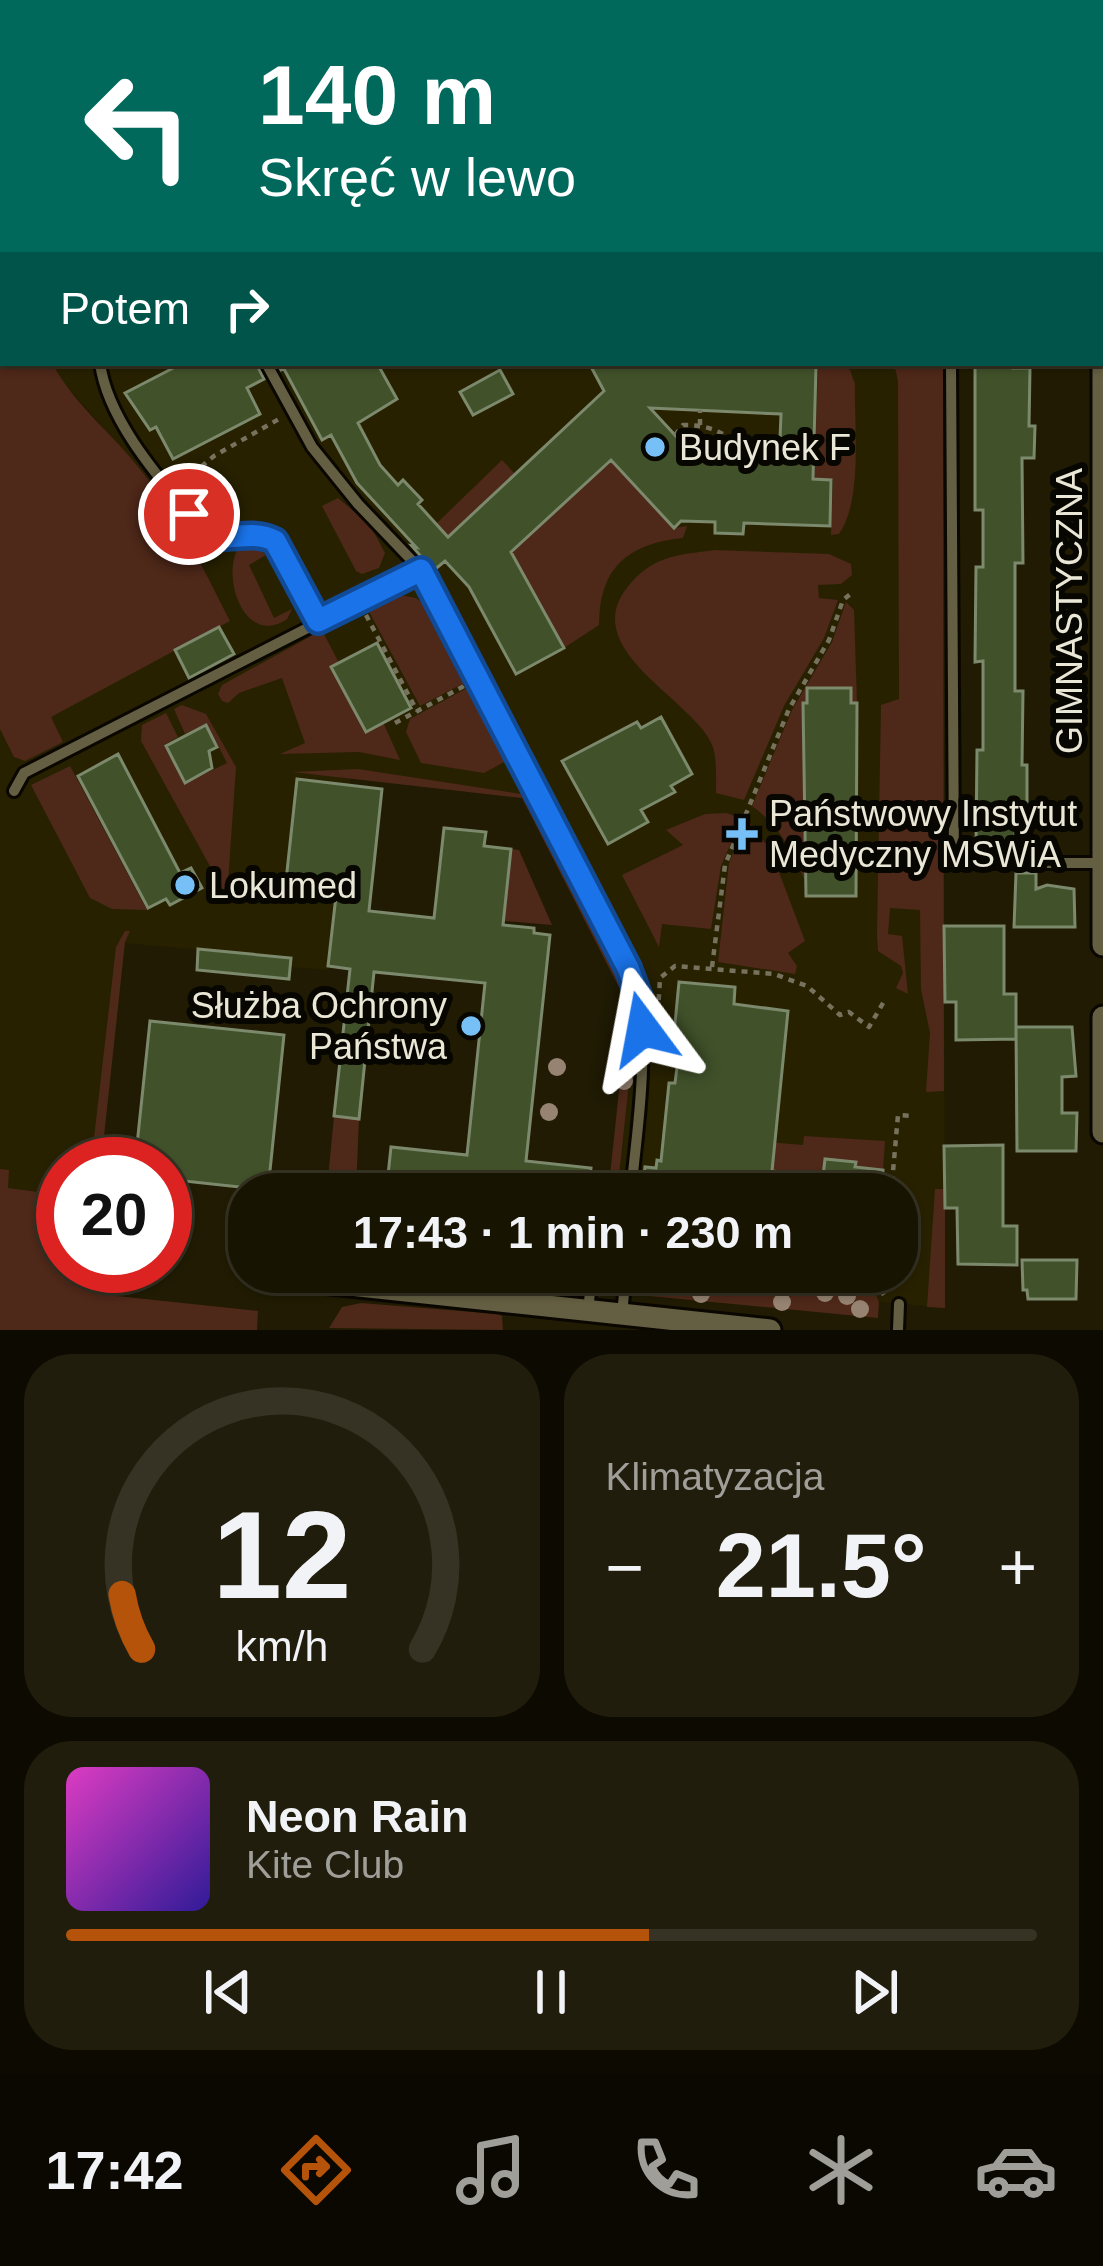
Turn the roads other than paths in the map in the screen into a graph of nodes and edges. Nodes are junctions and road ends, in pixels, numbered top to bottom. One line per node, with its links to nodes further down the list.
1 (98, 366): 7 (lane)
2 (268, 366): 6 (lane)
3 (951, 366): 9 (lane)
4 (1102, 366): 5 (street, GIMNASTYCZNA)
5 (1102, 514): 9 (street, GIMNASTYCZNA)
6 (421, 570): 7 (lane); 13 (lane)
7 (318, 621): 8 (lane)
8 (14, 791)
9 (1102, 863): 10 (street, GIMNASTYCZNA)
10 (1103, 945)
11 (1103, 1017): 12 (street)
12 (1103, 1132)
13 (633, 1173)
14 (425, 1293): 18 (street)
15 (590, 1293): 18 (lane)
16 (624, 1293): 19 (lane)
17 (893, 1303): 21 (lane)
18 (588, 1311): 19 (street)
19 (622, 1315): 20 (street)
20 (770, 1330)
21 (898, 1330)

